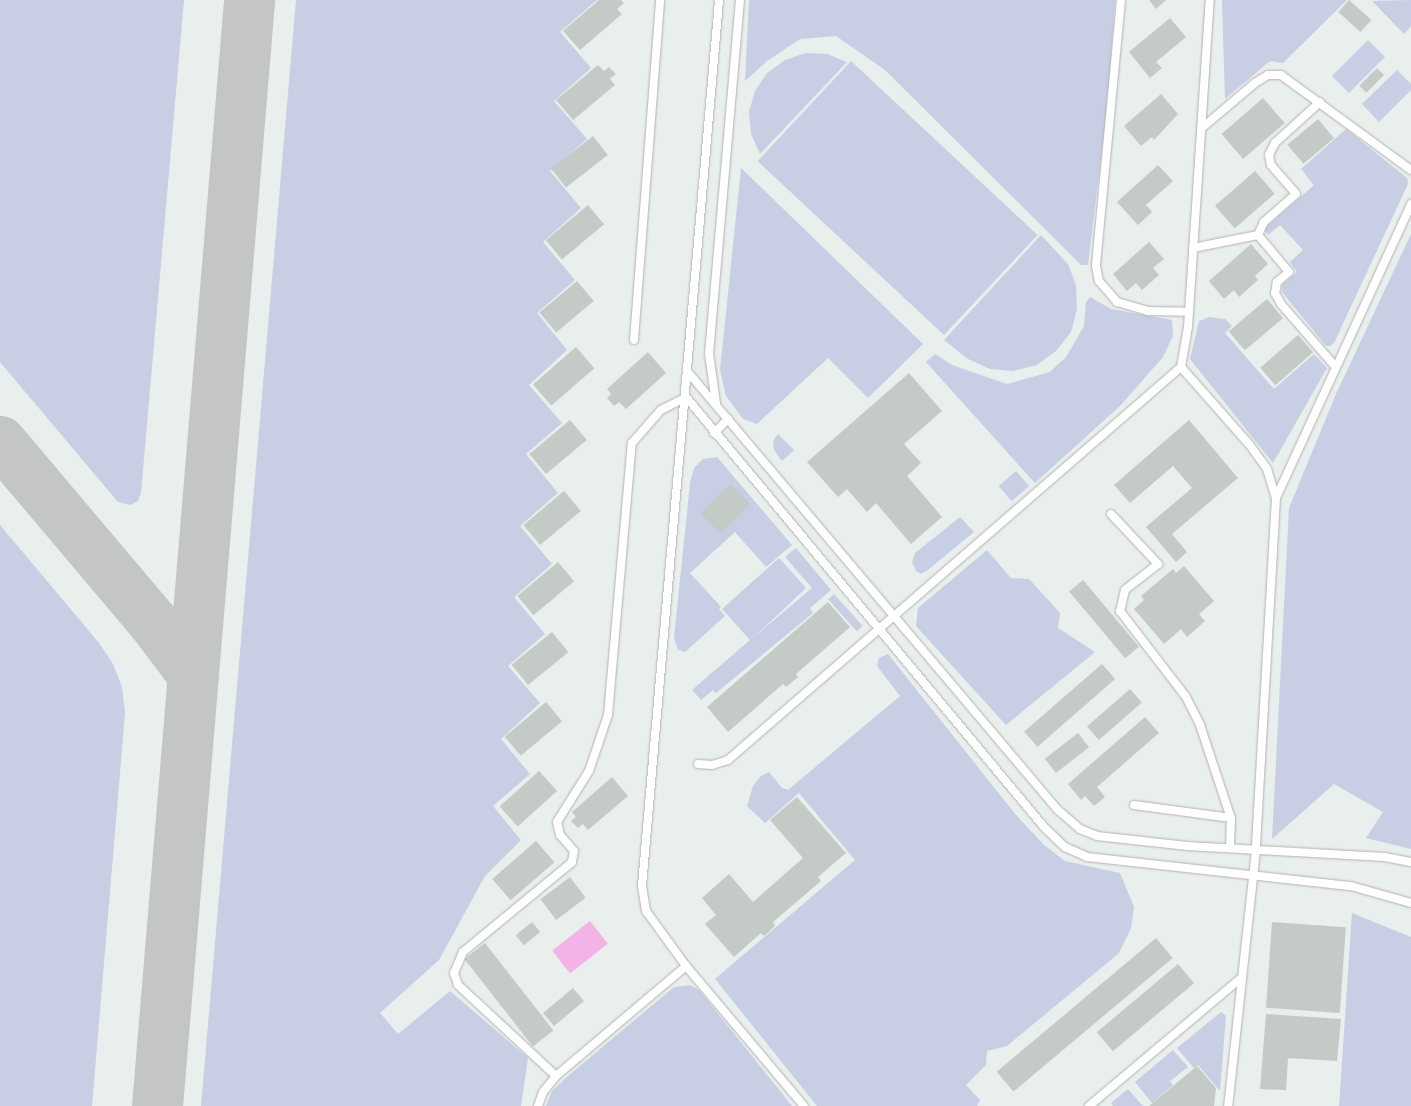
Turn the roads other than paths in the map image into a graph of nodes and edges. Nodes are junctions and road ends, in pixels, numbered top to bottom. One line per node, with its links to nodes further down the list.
1 (660, 0): 13 (lane)
2 (719, 0): 16 (lane)
3 (740, 0): 18 (lane)
4 (1121, 0): 12 (lane)
5 (1210, 0): 7 (lane)
6 (1320, 102): 7 (lane); 8 (lane); 10 (lane)
7 (1203, 127): 11 (lane)
8 (1411, 170)
9 (1411, 204): 14 (lane)
10 (1258, 235): 11 (lane); 14 (lane)
11 (1193, 248): 12 (lane)
12 (1187, 312): 15 (lane)
13 (634, 340)
14 (1334, 365): 21 (lane)
15 (1181, 366): 21 (lane); 23 (lane)
16 (687, 372): 17 (lane); 18 (lane)
17 (686, 397): 20 (lane); 33 (lane); 35 (lane)
18 (717, 405): 19 (lane)
19 (728, 419): 20 (lane); 23 (lane)
20 (714, 433): 24 (lane)
21 (1276, 498): 29 (lane)
22 (1111, 514): 27 (lane)
23 (895, 616): 24 (lane); 28 (lane)
24 (880, 631): 25 (lane); 31 (lane)
25 (698, 764)
26 (1134, 805): 27 (lane)
27 (1232, 818): 28 (lane)
28 (1230, 848): 29 (lane)
29 (1256, 850): 30 (lane); 31 (lane)
30 (1411, 862)
31 (1251, 873): 32 (lane); 34 (lane)
32 (1411, 903)
33 (686, 966): 35 (lane); 37 (lane)
34 (1240, 979): 38 (lane); 39 (lane)
35 (556, 1076): 36 (lane)
36 (538, 1106)
37 (804, 1106)
38 (1089, 1106)
39 (1228, 1106)

